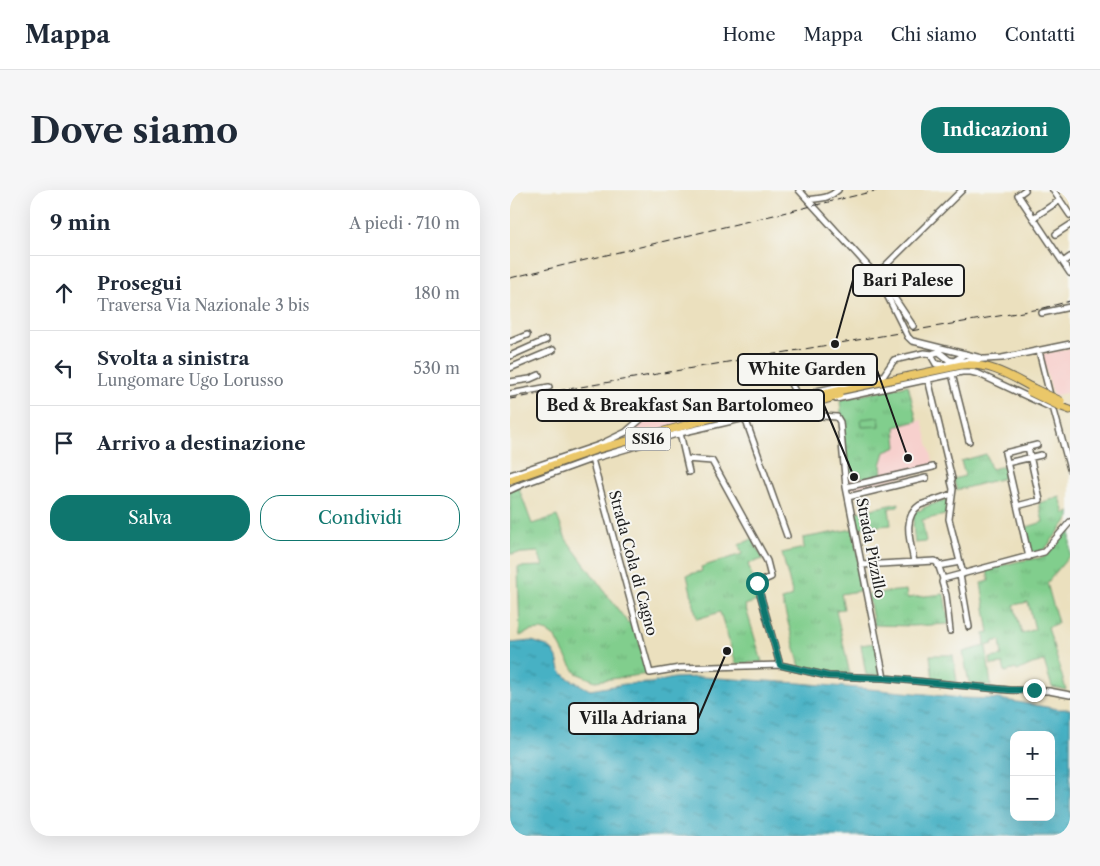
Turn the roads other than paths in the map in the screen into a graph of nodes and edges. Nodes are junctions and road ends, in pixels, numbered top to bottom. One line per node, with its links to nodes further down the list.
1 (799, 190): 6 (street)
2 (838, 190): 6 (street)
3 (962, 190): 15 (street)
4 (1025, 190): 9 (street)
5 (1053, 190): 7 (street)
6 (808, 200): 15 (street)
7 (1060, 200): 8 (street); 9 (street)
8 (1070, 215)
9 (1033, 218): 13 (street)
10 (1070, 225): 11 (street)
11 (1056, 234)
12 (1070, 257): 13 (street)
13 (1063, 262): 14 (street)
14 (1070, 273)
15 (876, 275): 16 (street)
16 (883, 287): 19 (street); 27 (street, bridge)
17 (1070, 307): 18 (street)
18 (1042, 313)
19 (913, 326)
20 (527, 335): 22 (street)
21 (546, 340): 28 (street)
22 (510, 342)
23 (1070, 344): 25 (street)
24 (553, 350): 30 (street)
25 (1039, 351): 27 (street); 43 (street)
26 (933, 354): 27 (street); 27 (street); 36 (street)
27 (962, 355)
28 (510, 356)
29 (832, 360): 36 (street)
30 (510, 368)
31 (952, 374): 33 (street); 43 (street); 49 (street)
32 (539, 375): 35 (street)
33 (928, 379): 46 (street); 66 (street)
34 (789, 380): 60 (street)
35 (510, 382)
36 (848, 384): 39 (street)
37 (549, 387): 40 (street)
38 (1033, 390): 41 (highway, SS16); 43 (highway, SS16, bridge); 62 (highway, SS16)
39 (817, 391)
40 (510, 394)
41 (839, 394): 42 (highway, SS16); 46 (highway)
42 (790, 405): 46 (highway); 63 (highway, SS16)
43 (1058, 405): 44 (highway, SS16); 45 (highway, SS16); 58 (street)
44 (1070, 406)
45 (1070, 410)
46 (810, 412): 47 (street); 64 (street, Strada Pizzillo)
47 (745, 418): 48 (street); 70 (street)
48 (680, 433): 54 (street); 55 (street)
49 (969, 441)
50 (1037, 445): 51 (street)
51 (1028, 447): 53 (street); 56 (street)
52 (1041, 455): 53 (street)
53 (1030, 457): 56 (street); 68 (street)
54 (686, 458): 59 (street); 80 (street)
55 (592, 459): 65 (street); 80 (street, Strada Cola di Cagno)
56 (1007, 463): 68 (street)
57 (933, 467): 64 (street)
58 (1070, 470)
59 (690, 472)
60 (510, 475)
61 (926, 478): 67 (street)
62 (510, 480)
63 (510, 485)
64 (846, 487): 67 (street, Strada Pizzillo)
65 (510, 490)
66 (952, 494): 72 (street); 73 (street)
67 (848, 497): 74 (street, Strada Pizzillo)
68 (1017, 506): 71 (street)
69 (1070, 522): 71 (street)
70 (787, 536)
71 (1029, 557): 76 (street)
72 (914, 562): 74 (street); 75 (street)
73 (960, 562): 75 (street); 76 (street)
74 (861, 565): 81 (street, Strada Pizzillo)
75 (938, 566): 77 (street)
76 (961, 575): 77 (street); 78 (street)
77 (943, 579): 79 (street)
78 (969, 627)
79 (950, 631)
80 (780, 665): 81 (street)
81 (884, 678): 82 (street)
82 (1070, 695)

